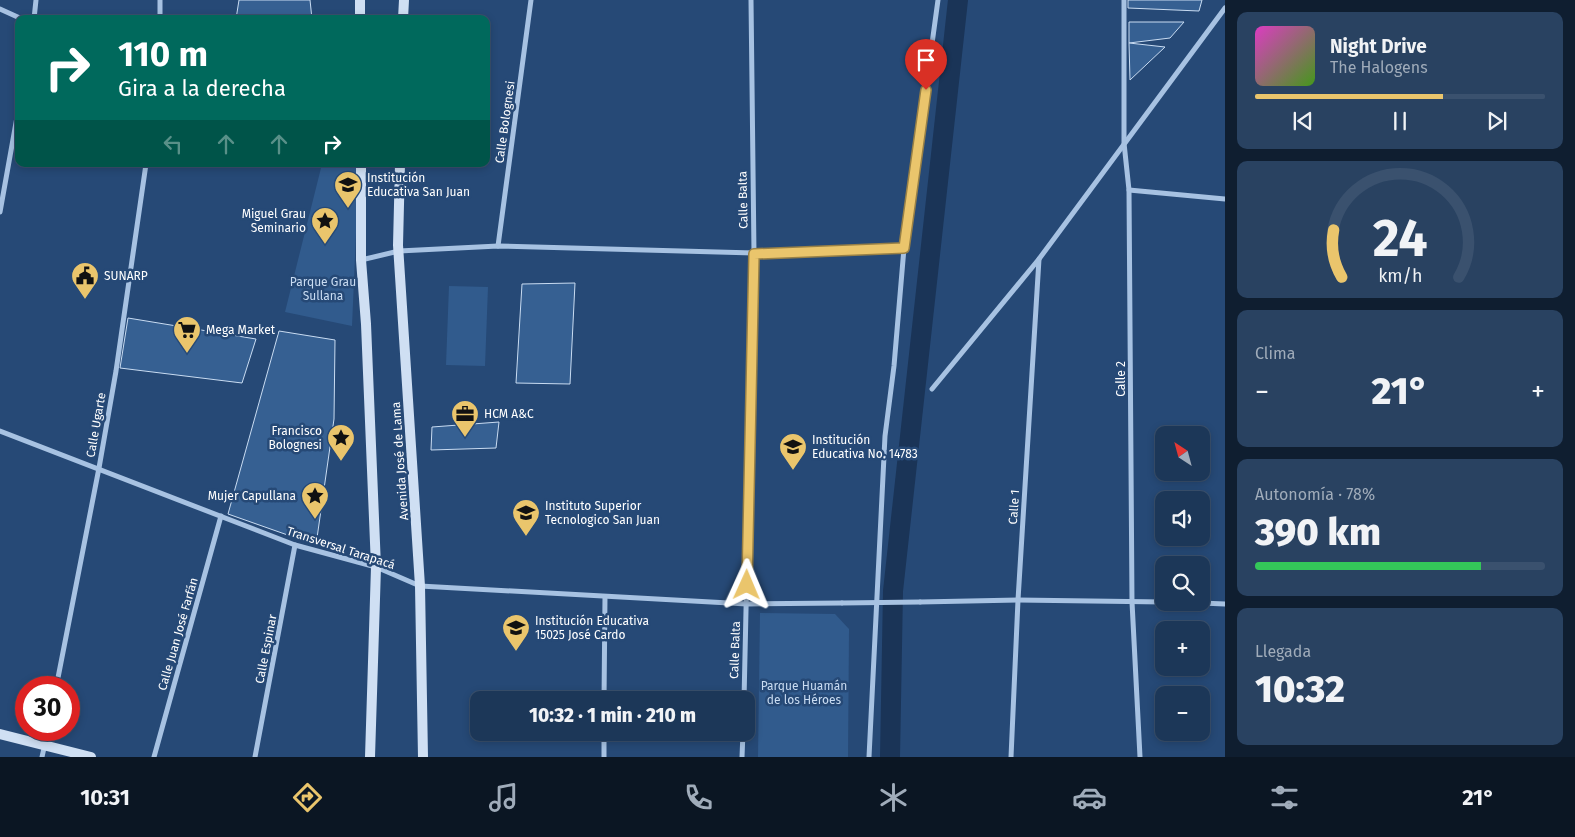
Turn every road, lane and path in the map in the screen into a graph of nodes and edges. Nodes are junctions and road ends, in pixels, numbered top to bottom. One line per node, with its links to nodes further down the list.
1 (36, 0): 11 (street)
2 (160, 0): 12 (street)
3 (360, 0): 13 (main road)
4 (404, 0): 14 (main road)
5 (531, 0): 24 (street, Calle Bolognesi)
6 (751, 0): 27 (street, Calle Balta)
7 (938, 0): 25 (street)
8 (1124, 0): 17 (street, Calle 2)
9 (1225, 8): 17 (street)
10 (0, 9): 15 (street)
11 (34, 15)
12 (160, 15)
13 (360, 15)
14 (403, 15)
15 (15, 16)
16 (15, 128): 23 (street)
17 (1124, 143): 21 (street, Calle 2); 28 (street)
18 (146, 167): 32 (street, Calle Ugarte)
19 (360, 167): 29 (main road)
20 (400, 167): 26 (main road, Avenida José de Lama)
21 (1129, 190): 22 (street); 39 (street, Calle 2)
22 (1225, 199)
23 (0, 212)
24 (498, 246): 26 (street); 27 (street)
25 (904, 248): 27 (street); 60 (street)
26 (399, 252): 29 (street); 36 (main road, Avenida José de Lama)
27 (754, 254): 42 (street, Calle Balta)
28 (1039, 259): 30 (street); 38 (street, Calle 1)
29 (361, 260): 35 (main road)
30 (932, 390)
31 (0, 431): 32 (street, Transversal Tarapacá)
32 (99, 468): 33 (street, Transversal Tarapacá); 44 (street, Calle Ugarte)
33 (221, 516): 34 (street, Transversal Tarapacá); 54 (street, Calle Juan José Farfán)
34 (295, 545): 35 (street, Transversal Tarapacá); 55 (street, Calle Espinar)
35 (376, 567): 36 (street, Transversal Tarapacá); 56 (main road)
36 (420, 586): 37 (street, Transversal Tarapacá); 57 (main road, Avenida José de Lama)
37 (605, 597): 42 (street, Transversal Tarapacá); 45 (street)
38 (1018, 600): 39 (street, Transversal Tarapacá); 42 (street, Transversal Tarapacá, bridge); 61 (street, Calle 1)
39 (1132, 602): 40 (street, Transversal Tarapacá); 62 (street, Calle 2)
40 (1155, 602)
41 (1210, 603): 43 (street)
42 (747, 604): 46 (street, Calle Balta)
43 (1225, 604)
44 (58, 676)
45 (604, 691)
46 (744, 691)
47 (0, 734): 51 (main road)
48 (45, 741): 51 (street)
49 (604, 741): 58 (street)
50 (743, 741): 59 (street)
51 (44, 746): 52 (street); 53 (main road)
52 (42, 757)
53 (90, 757)
54 (154, 757)
55 (256, 757)
56 (370, 757)
57 (424, 757)
58 (604, 757)
59 (742, 757)
60 (869, 757)
61 (1011, 757)
62 (1140, 757)

